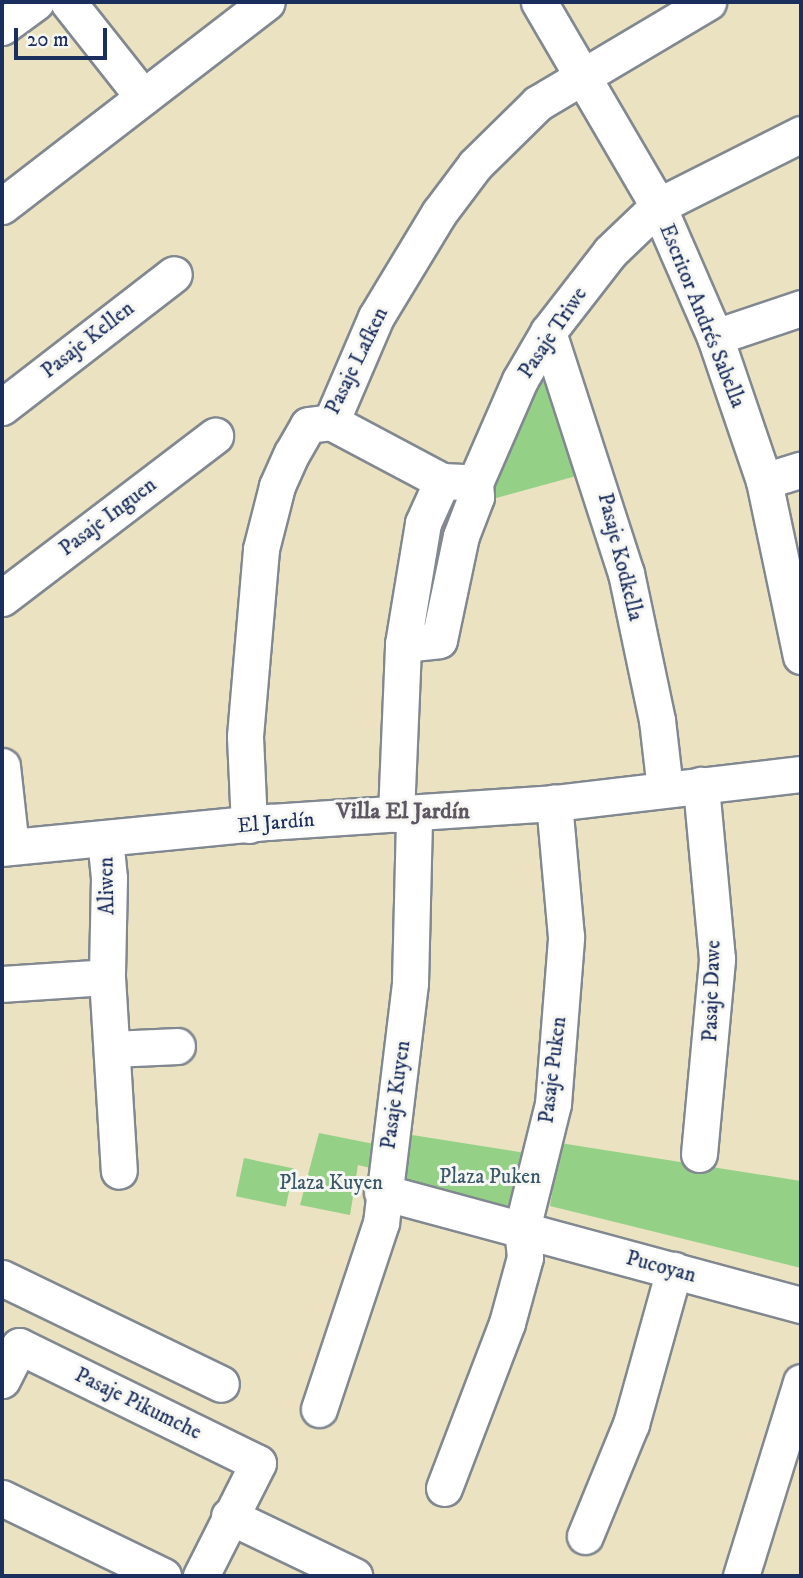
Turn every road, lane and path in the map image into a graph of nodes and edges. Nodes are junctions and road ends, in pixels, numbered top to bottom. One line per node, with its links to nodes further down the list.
1 (36, 2): 6 (street)
2 (68, 2): 8 (street)
3 (267, 2): 8 (street)
4 (539, 2): 7 (street, Escritor Andrés Sabella)
5 (708, 2): 7 (street, Pasaje Lafken)
6 (2, 27)
7 (583, 74): 11 (street, Escritor Andrés Sabella); 17 (street, Pasaje Lafken)
8 (143, 97): 10 (street)
9 (801, 134): 11 (street, Pasaje Triwe)
10 (2, 206)
11 (658, 206): 14 (street, Pasaje Triwe); 15 (street, Escritor Andrés Sabella)
12 (174, 274): 16 (street, Pasaje Kellen)
13 (801, 308): 15 (street)
14 (548, 332): 21 (street, Pasaje Triwe); 27 (street, Pasaje Kodkella)
15 (715, 337): 20 (street, Escritor Andrés Sabella)
16 (2, 407)
17 (331, 422): 21 (street); 30 (street, Pasaje Lafken)
18 (215, 436): 22 (street, Pasaje Inguen)
19 (801, 470): 20 (street)
20 (764, 481): 23 (street, Escritor Andrés Sabella)
21 (458, 482): 29 (street, Pasaje Kuyen)
22 (2, 598)
23 (801, 656)
24 (2, 766): 32 (street)
25 (801, 774): 26 (street, El Jardín)
26 (701, 785): 27 (street, El Jardín); 37 (street, Pasaje Dawe)
27 (665, 789): 28 (street, El Jardín)
28 (554, 803): 29 (street, El Jardín); 40 (street, Pasaje Puken)
29 (405, 814): 30 (street, El Jardín); 39 (street, Pasaje Kuyen)
30 (249, 825): 31 (street, El Jardín)
31 (105, 838): 32 (street, El Jardín); 33 (street, Aliwen)
32 (6, 848)
33 (107, 976): 34 (street); 36 (street, Aliwen)
34 (2, 984)
35 (177, 1046): 36 (street)
36 (113, 1049): 38 (street, Aliwen)
37 (699, 1154)
38 (119, 1171)
39 (382, 1192): 40 (street, Pucoyan); 47 (street, Pasaje Kuyen)
40 (522, 1229): 41 (street, Pucoyan); 48 (street, Pasaje Puken)
41 (674, 1270): 43 (street, Pucoyan); 51 (street)
42 (2, 1278): 46 (street)
43 (801, 1305)
44 (2, 1380): 50 (street, Pasaje Pikumche)
45 (801, 1382): 55 (street)
46 (221, 1384)
47 (319, 1409)
48 (444, 1488)
49 (2, 1498): 52 (street)
50 (229, 1516): 53 (street); 54 (street)
51 (585, 1536)
52 (163, 1576)
53 (201, 1576)
54 (354, 1576)
55 (741, 1576)

